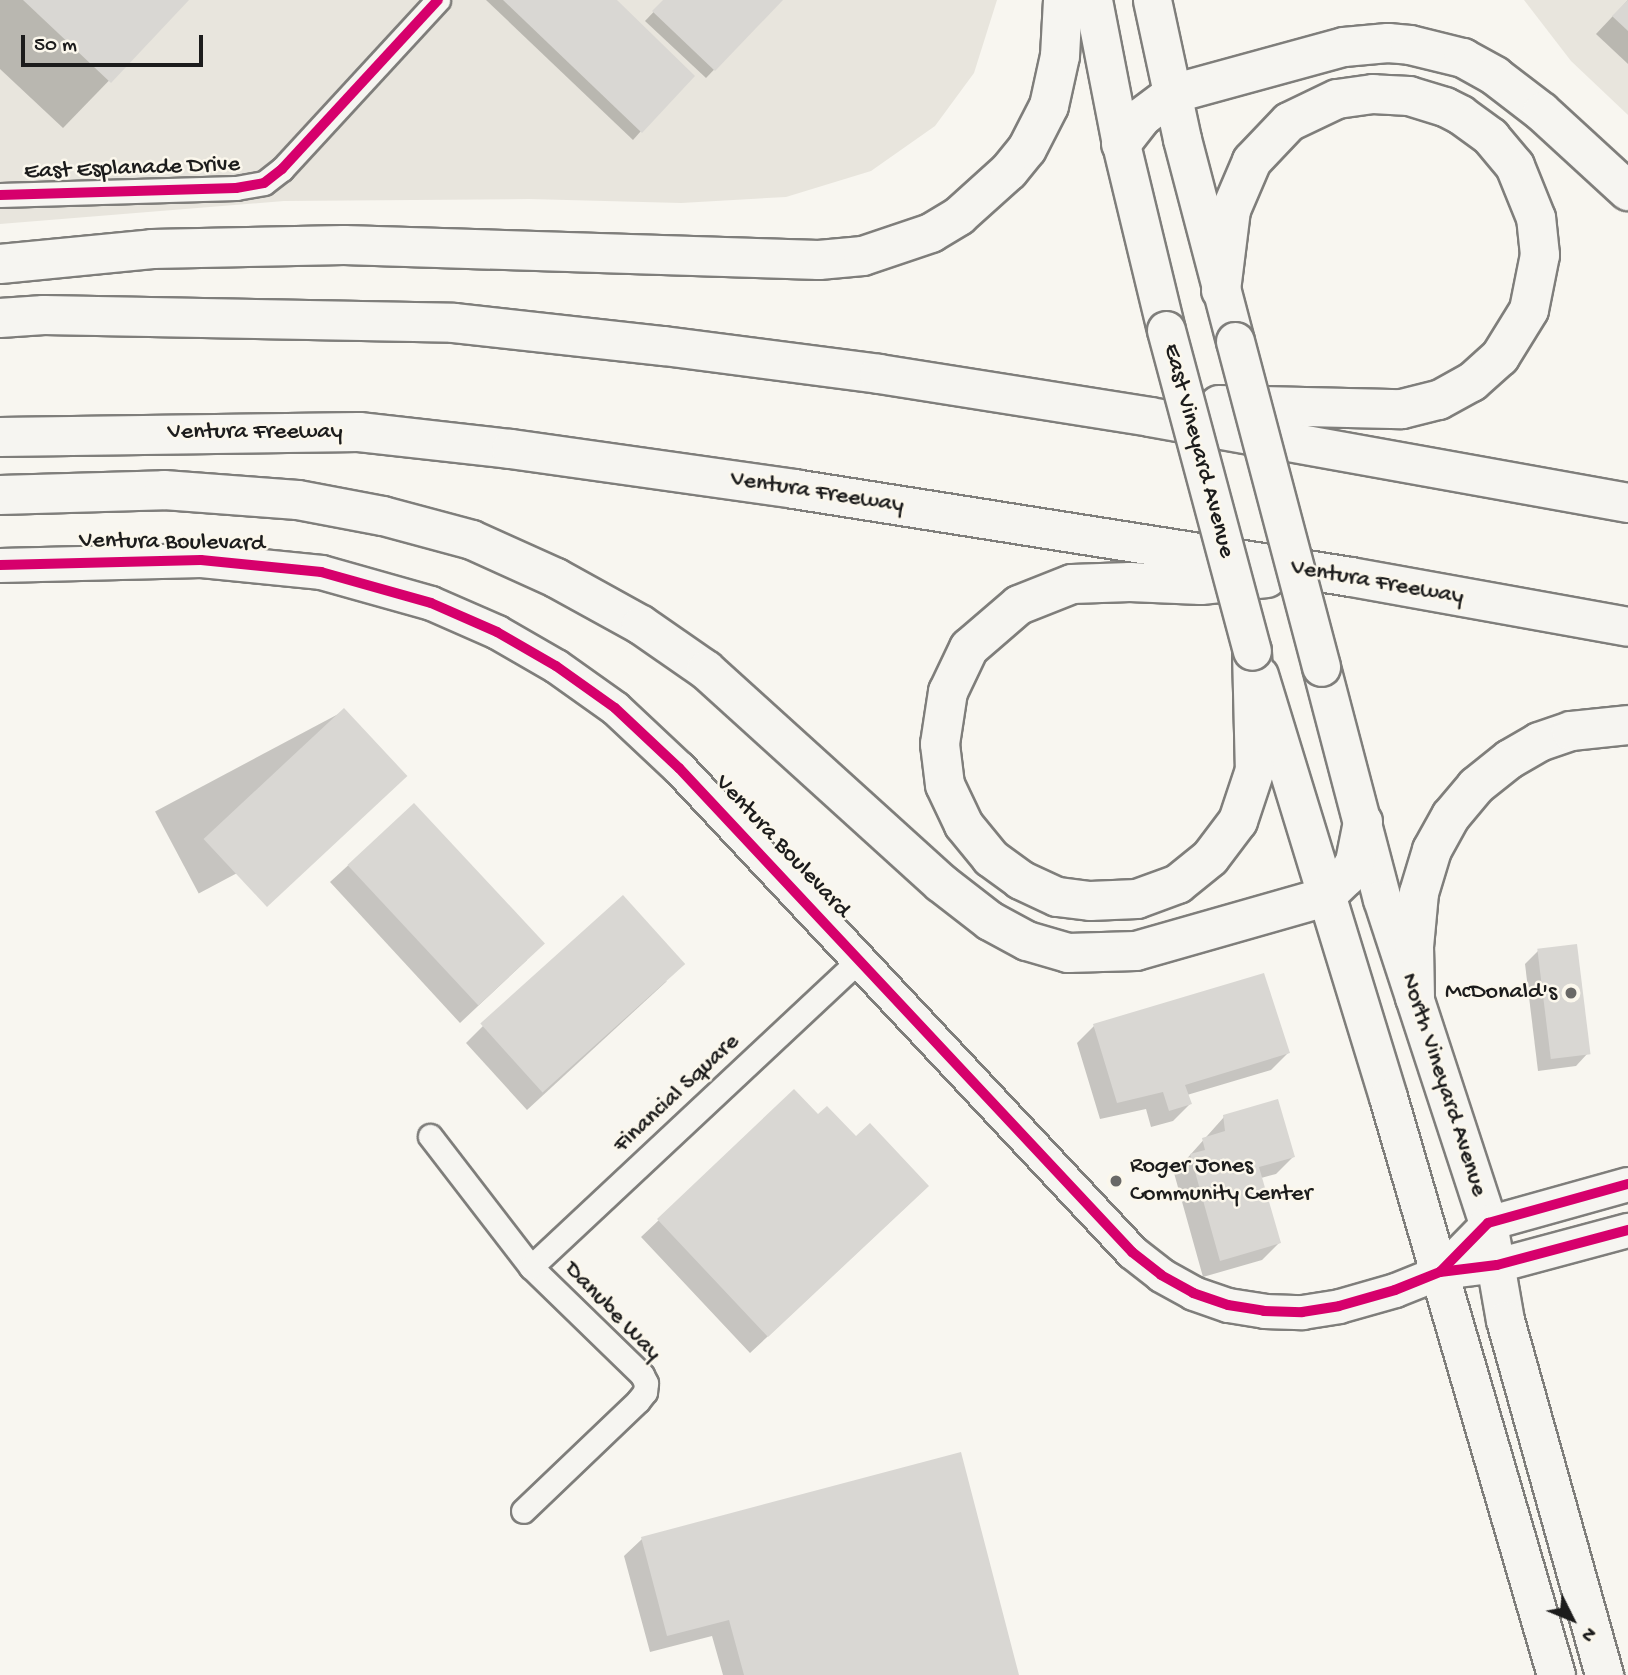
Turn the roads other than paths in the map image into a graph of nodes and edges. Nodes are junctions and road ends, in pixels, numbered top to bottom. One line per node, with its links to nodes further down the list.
1 (438, 0): 8 (street, East Esplanade Drive)
2 (1063, 0): 9 (highway)
3 (1093, 0): 6 (main road, East Vineyard Avenue)
4 (1152, 0): 5 (main road)
5 (1172, 94): 6 (highway); 7 (highway); 10 (main road)
6 (1121, 144): 19 (main road, East Vineyard Avenue, bridge)
7 (1628, 191)
8 (0, 195)
9 (0, 264)
10 (1221, 290): 12 (highway); 21 (main road, bridge)
11 (0, 318): 12 (highway)
12 (1150, 417): 15 (highway)
13 (0, 437): 17 (highway, Ventura Freeway)
14 (0, 495): 22 (highway)
15 (1628, 503)
16 (0, 565): 23 (street, Ventura Boulevard)
17 (1320, 573): 18 (highway, Ventura Freeway); 19 (highway)
18 (1628, 627)
19 (1252, 651): 22 (main road, East Vineyard Avenue)
20 (1628, 725): 24 (highway)
21 (1363, 822): 22 (highway); 24 (main road, North Vineyard Avenue)
22 (1325, 897): 31 (main road)
23 (859, 960): 30 (street, Financial Square); 31 (street, Ventura Boulevard)
24 (1415, 998): 27 (main road, North Vineyard Avenue)
25 (430, 1136): 30 (street, Danube Way)
26 (1628, 1184): 27 (street)
27 (1488, 1223): 29 (main road, North Vineyard Avenue); 31 (street)
28 (1628, 1230): 29 (street)
29 (1497, 1265): 31 (street); 34 (main road, North Vineyard Avenue)
30 (531, 1267): 32 (street, Danube Way)
31 (1440, 1272): 33 (main road)
32 (523, 1511)
33 (1563, 1670)
34 (1604, 1675)

